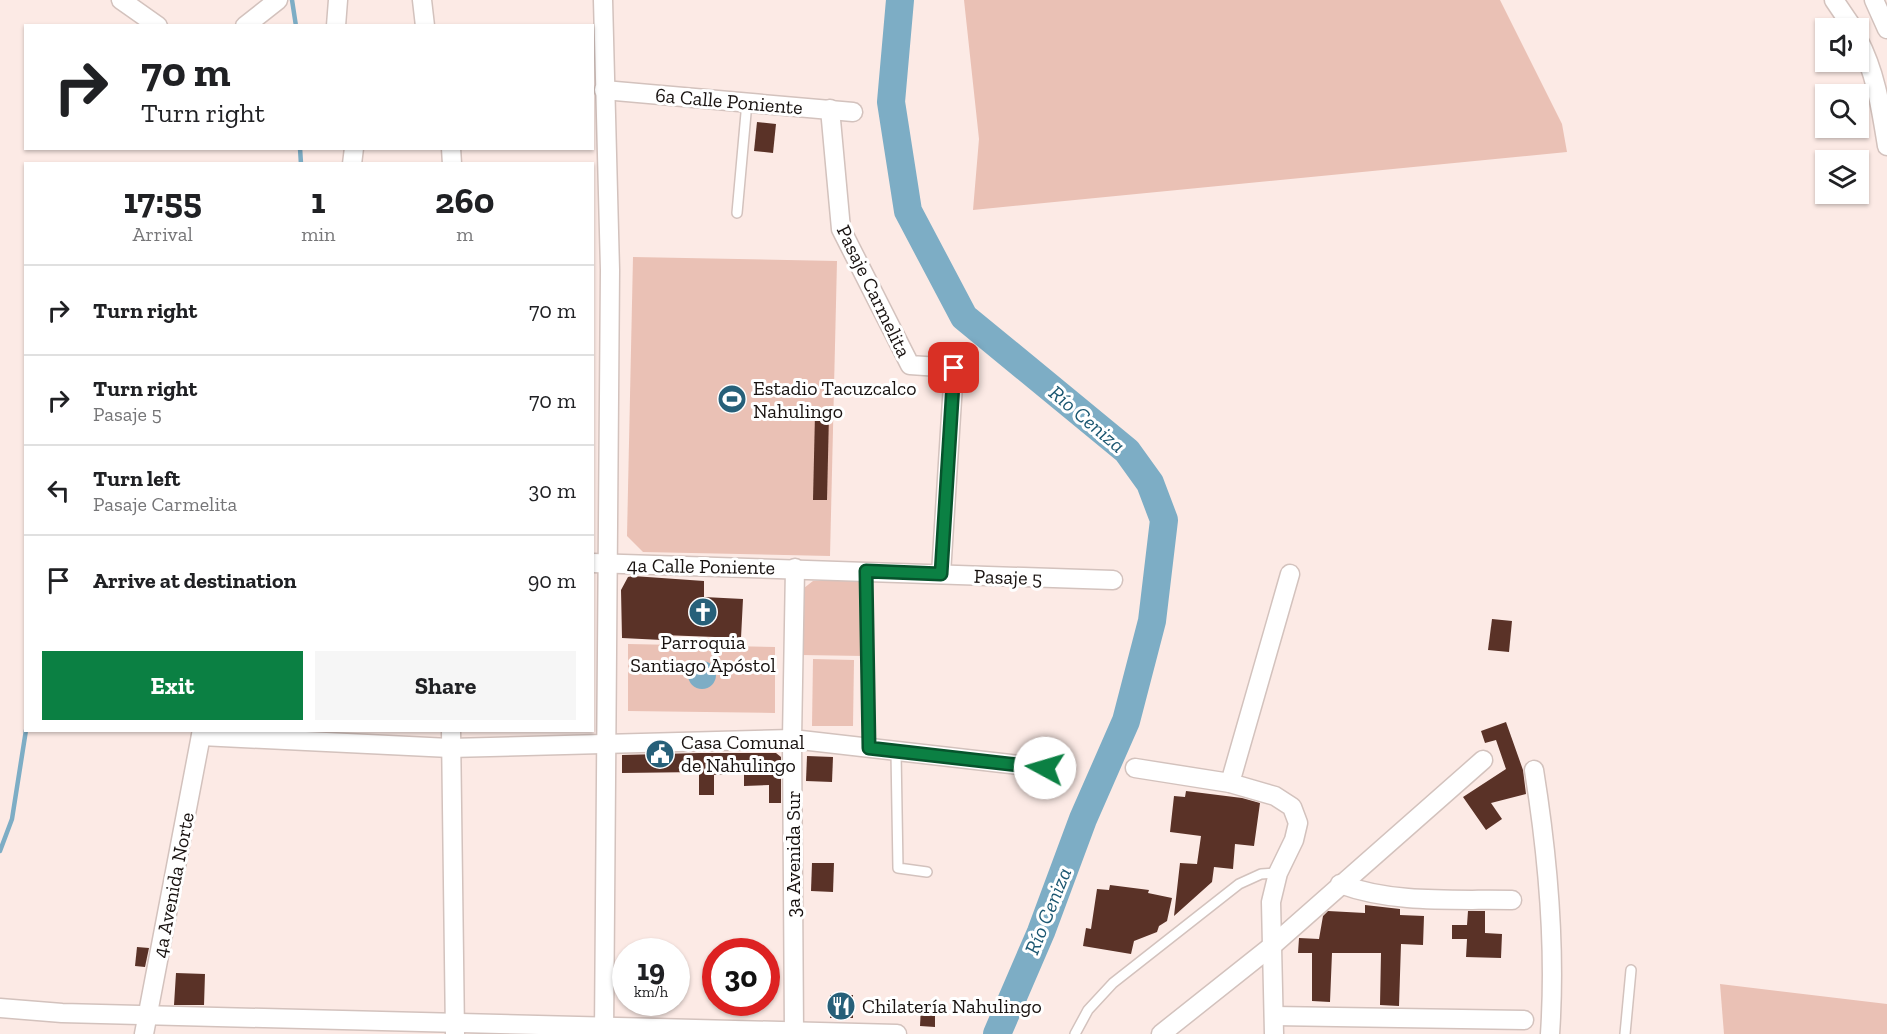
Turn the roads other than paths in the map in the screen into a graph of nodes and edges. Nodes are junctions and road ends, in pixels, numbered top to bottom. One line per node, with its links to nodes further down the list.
1 (121, 0): 9 (street)
2 (338, 0): 11 (street)
3 (422, 0): 12 (street)
4 (603, 0): 14 (street)
5 (1834, 0): 8 (street)
6 (1874, 0): 13 (street)
7 (275, 3): 10 (street)
8 (1846, 18)
9 (155, 24)
10 (248, 24)
11 (336, 24)
12 (425, 24)
13 (1887, 29)
14 (598, 48): 16 (street)
15 (1869, 63): 20 (street)
16 (604, 90): 17 (street, 6a Calle Poniente); 22 (street)
17 (747, 102): 18 (street, 6a Calle Poniente); 21 (lane)
18 (831, 110): 19 (street, 6a Calle Poniente); 25 (street, Pasaje Carmelita)
19 (853, 112)
20 (1887, 146)
21 (737, 213)
22 (599, 564): 23 (street, 4a Calle Poniente); 31 (street)
23 (795, 568): 24 (street, Pasaje 5); 30 (street, 3a Avenida Sur)
24 (866, 571): 25 (street, Pasaje 5); 32 (lane)
25 (941, 574): 27 (street, Pasaje 5)
26 (1290, 574): 38 (street)
27 (1113, 580)
28 (202, 733): 29 (street); 46 (street, 4a Avenida Norte)
29 (450, 739): 31 (street); 49 (street)
30 (792, 739): 31 (street); 32 (street); 51 (street, 3a Avenida Sur)
31 (606, 743): 50 (street)
32 (869, 748): 33 (street)
33 (896, 752): 35 (street); 39 (lane)
34 (1483, 760): 41 (street)
35 (1045, 768)
36 (1135, 768): 38 (street)
37 (1534, 770): 56 (street)
38 (1230, 783): 40 (street)
39 (927, 872)
40 (1278, 873): 43 (street); 54 (lane)
41 (1340, 884): 42 (street); 43 (street)
42 (1512, 900)
43 (1273, 945): 48 (street); 55 (street)
44 (1631, 970): 57 (lane)
45 (0, 1008): 46 (street)
46 (149, 1014): 49 (street); 52 (street, 4a Avenida Norte)
47 (1524, 1020): 48 (street)
48 (1274, 1025)
49 (455, 1029): 50 (street)
50 (604, 1030): 51 (street)
51 (794, 1033): 53 (street)
52 (144, 1034)
53 (897, 1034)
54 (1075, 1034)
55 (1161, 1034)
56 (1550, 1034)
57 (1625, 1034)

